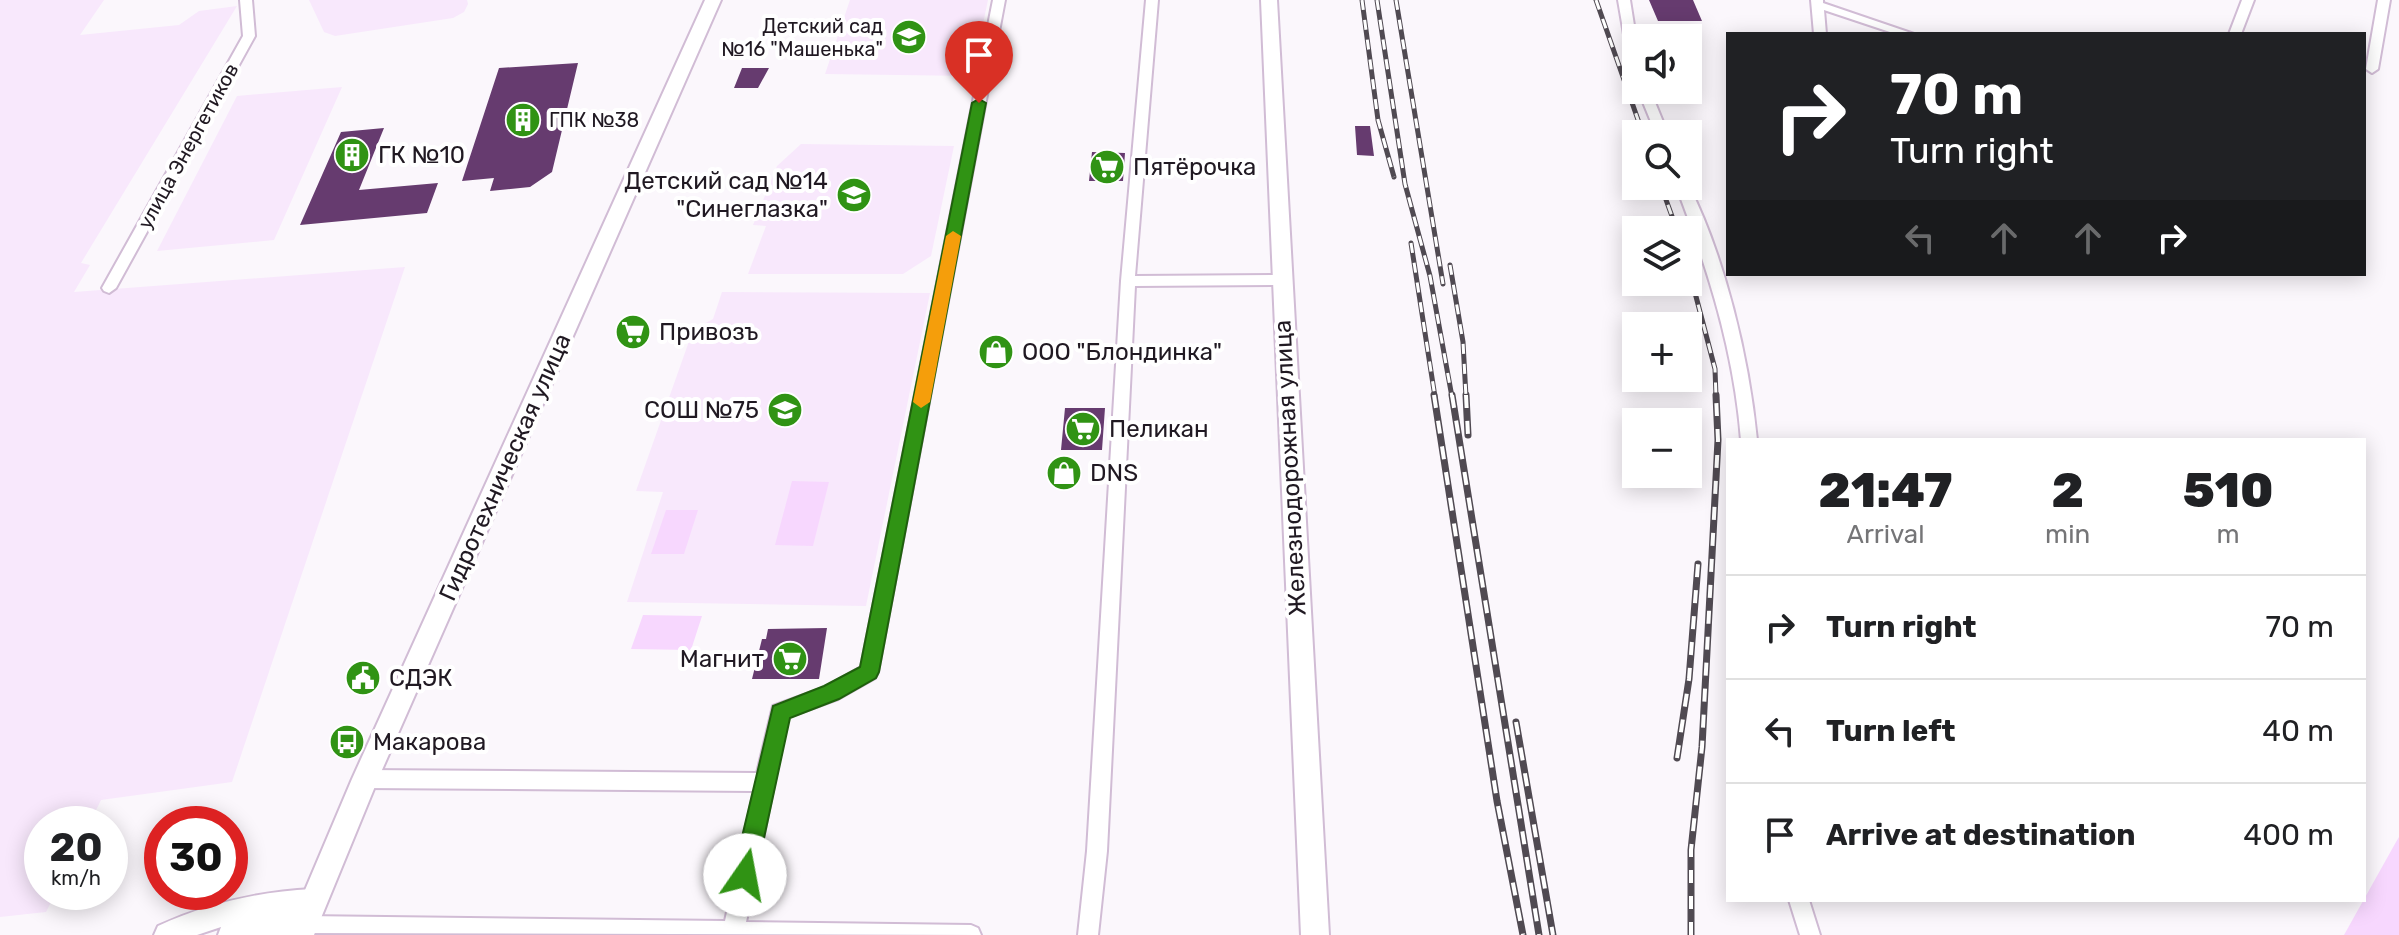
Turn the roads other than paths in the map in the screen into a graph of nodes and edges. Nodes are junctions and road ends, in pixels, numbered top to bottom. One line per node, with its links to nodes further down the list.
1 (246, 0): 18 (street, улица Энергетиков)
2 (713, 0): 20 (main road, Гидротехническая улица)
3 (999, 0): 21 (street)
4 (1152, 0): 17 (street)
5 (1269, 0): 16 (main road, Железнодорожная улица)
6 (1624, 0): 10 (street)
7 (2248, 0): 13 (street)
8 (2384, 0): 14 (street)
9 (1818, 3): 11 (street); 12 (street)
10 (1628, 24)
11 (1820, 32)
12 (1902, 32)
13 (2236, 32)
14 (2372, 69)
15 (1689, 200): 19 (street)
16 (1281, 280): 17 (street); 31 (main road, Железнодорожная улица)
17 (1128, 281): 30 (street)
18 (109, 288)
19 (1749, 438)
20 (365, 779): 21 (street); 22 (main road, Гидротехническая улица)
21 (765, 782): 26 (street)
22 (312, 901): 24 (street); 25 (main road, Гидротехническая улица); 27 (street)
23 (1800, 902): 32 (street)
24 (341, 927): 25 (street); 26 (street)
25 (302, 931): 28 (street)
26 (733, 933): 29 (street)
27 (167, 935)
28 (231, 935)
29 (971, 935)
30 (1088, 935)
31 (1315, 935)
32 (1810, 935)

